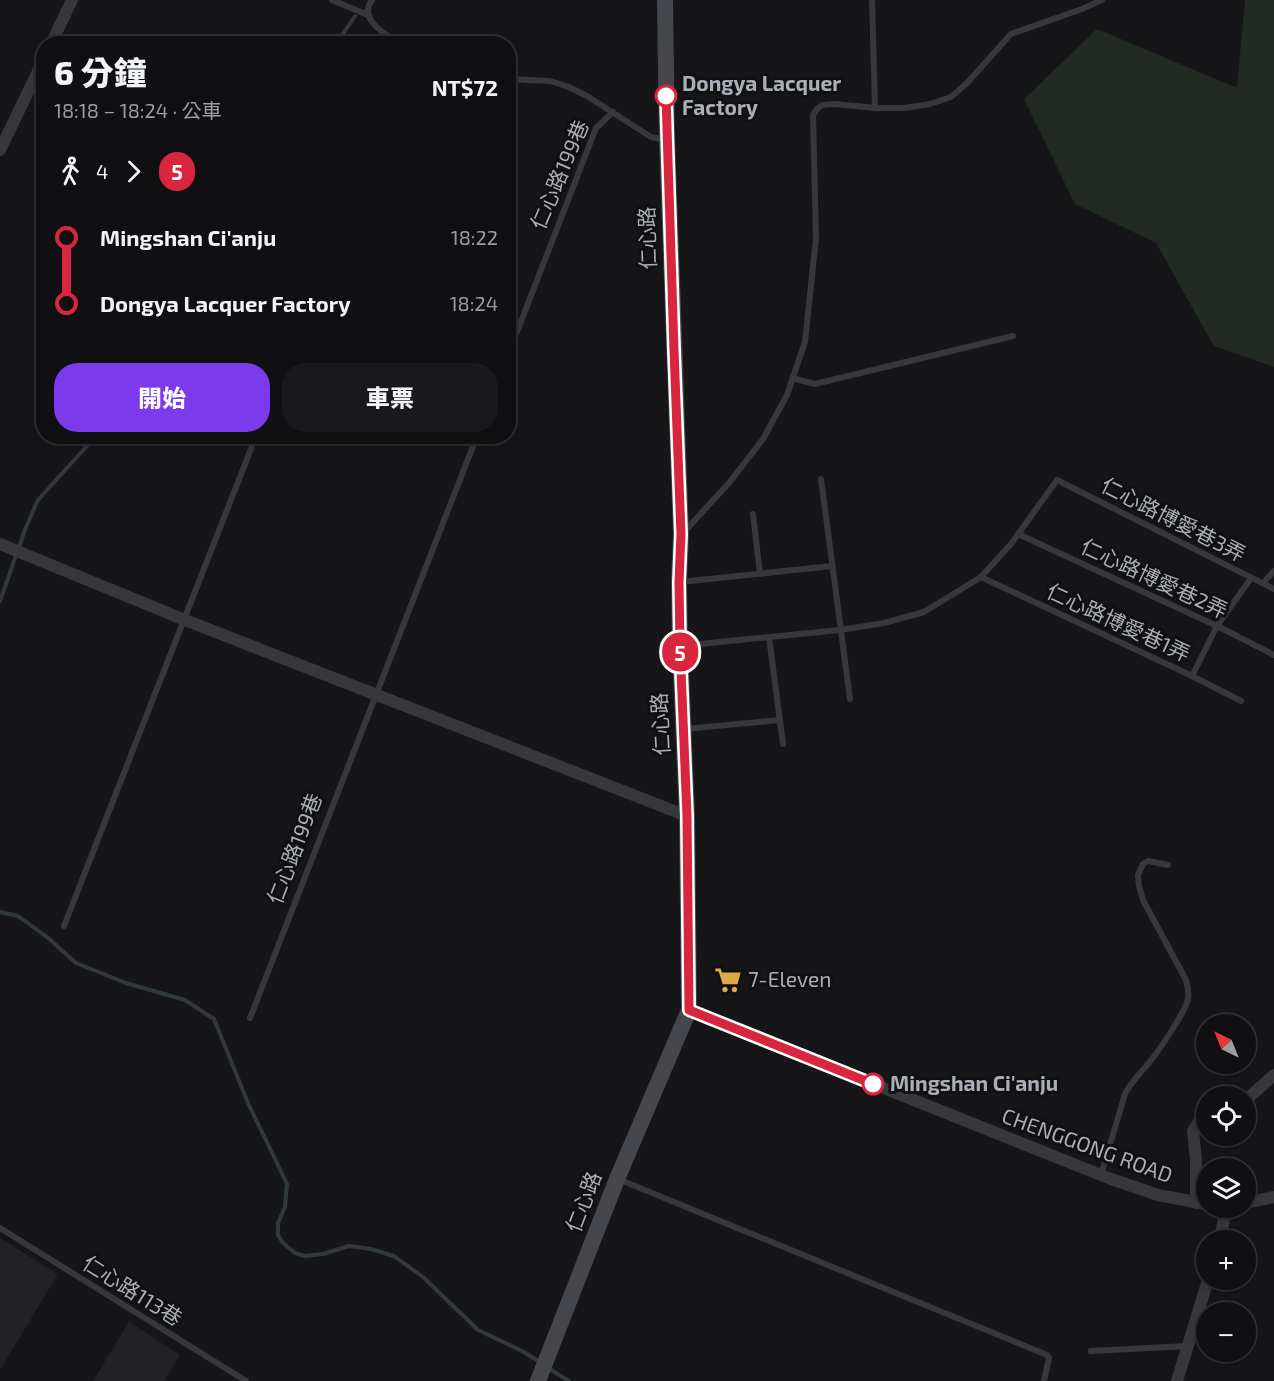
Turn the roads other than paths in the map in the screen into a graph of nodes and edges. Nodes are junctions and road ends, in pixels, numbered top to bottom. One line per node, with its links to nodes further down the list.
1 (72, 0): 8 (street)
2 (332, 0): 7 (lane)
3 (372, 0): 7 (lane)
4 (665, 0): 14 (street, 仁心路)
5 (872, 0): 12 (lane)
6 (1101, 0): 12 (lane)
7 (368, 15): 9 (lane)
8 (55, 36)
9 (388, 36)
10 (36, 76): 15 (street)
11 (516, 79): 13 (lane)
12 (875, 108): 18 (lane)
13 (613, 112): 14 (lane); 16 (lane, 仁心路199巷)
14 (667, 140): 23 (street, 仁心路)
15 (0, 150)
16 (516, 335)
17 (1013, 336): 18 (lane)
18 (792, 378): 23 (lane)
19 (253, 444): 34 (lane)
20 (474, 444): 41 (lane, 仁心路199巷)
21 (821, 479): 26 (lane)
22 (753, 514): 28 (lane)
23 (681, 534): 31 (street, 仁心路)
24 (1018, 534): 29 (lane); 30 (lane, 仁心路博愛巷3弄); 35 (lane, 仁心路博愛巷2弄)
25 (5, 546): 34 (street)
26 (832, 566): 28 (lane); 36 (lane)
27 (1274, 571): 32 (lane)
28 (760, 574): 31 (lane)
29 (981, 577): 36 (lane); 40 (lane, 仁心路博愛巷1弄)
30 (1251, 578): 32 (lane, 仁心路博愛巷3弄); 35 (lane)
31 (679, 582): 38 (street, 仁心路)
32 (1263, 583): 33 (lane, 仁心路博愛巷3弄)
33 (1274, 589)
34 (185, 620): 41 (street); 49 (lane)
35 (1217, 626): 39 (lane, 仁心路博愛巷2弄); 40 (lane)
36 (840, 630): 37 (lane); 42 (lane)
37 (769, 637): 38 (lane); 44 (lane)
38 (680, 646): 45 (street, 仁心路)
39 (1274, 655)
40 (1192, 676): 43 (lane, 仁心路博愛巷1弄)
41 (377, 695): 47 (street); 51 (lane, 仁心路199巷)
42 (850, 699)
43 (1241, 701)
44 (780, 720): 45 (lane); 46 (lane)
45 (683, 729): 47 (street, 仁心路)
46 (783, 744)
47 (687, 816): 50 (street, 仁心路)
48 (1168, 865): 56 (lane)
49 (64, 926)
50 (689, 1010): 56 (street, CHENGGONG ROAD); 57 (street, 仁心路)
51 (250, 1018)
52 (1274, 1075): 53 (street)
53 (1256, 1092)
54 (1196, 1126): 55 (street)
55 (1196, 1160)
56 (1101, 1175): 60 (street, CHENGGONG ROAD)
57 (617, 1179): 65 (street, 仁心路); 67 (lane)
58 (1274, 1197): 59 (street)
59 (1256, 1201)
60 (1196, 1203)
61 (0, 1228): 66 (lane, 仁心路113巷)
62 (1205, 1290): 63 (street)
63 (1187, 1346): 64 (lane); 68 (street)
64 (1091, 1351)
65 (539, 1379)
66 (246, 1381)
67 (1044, 1381)
68 (1176, 1381)

